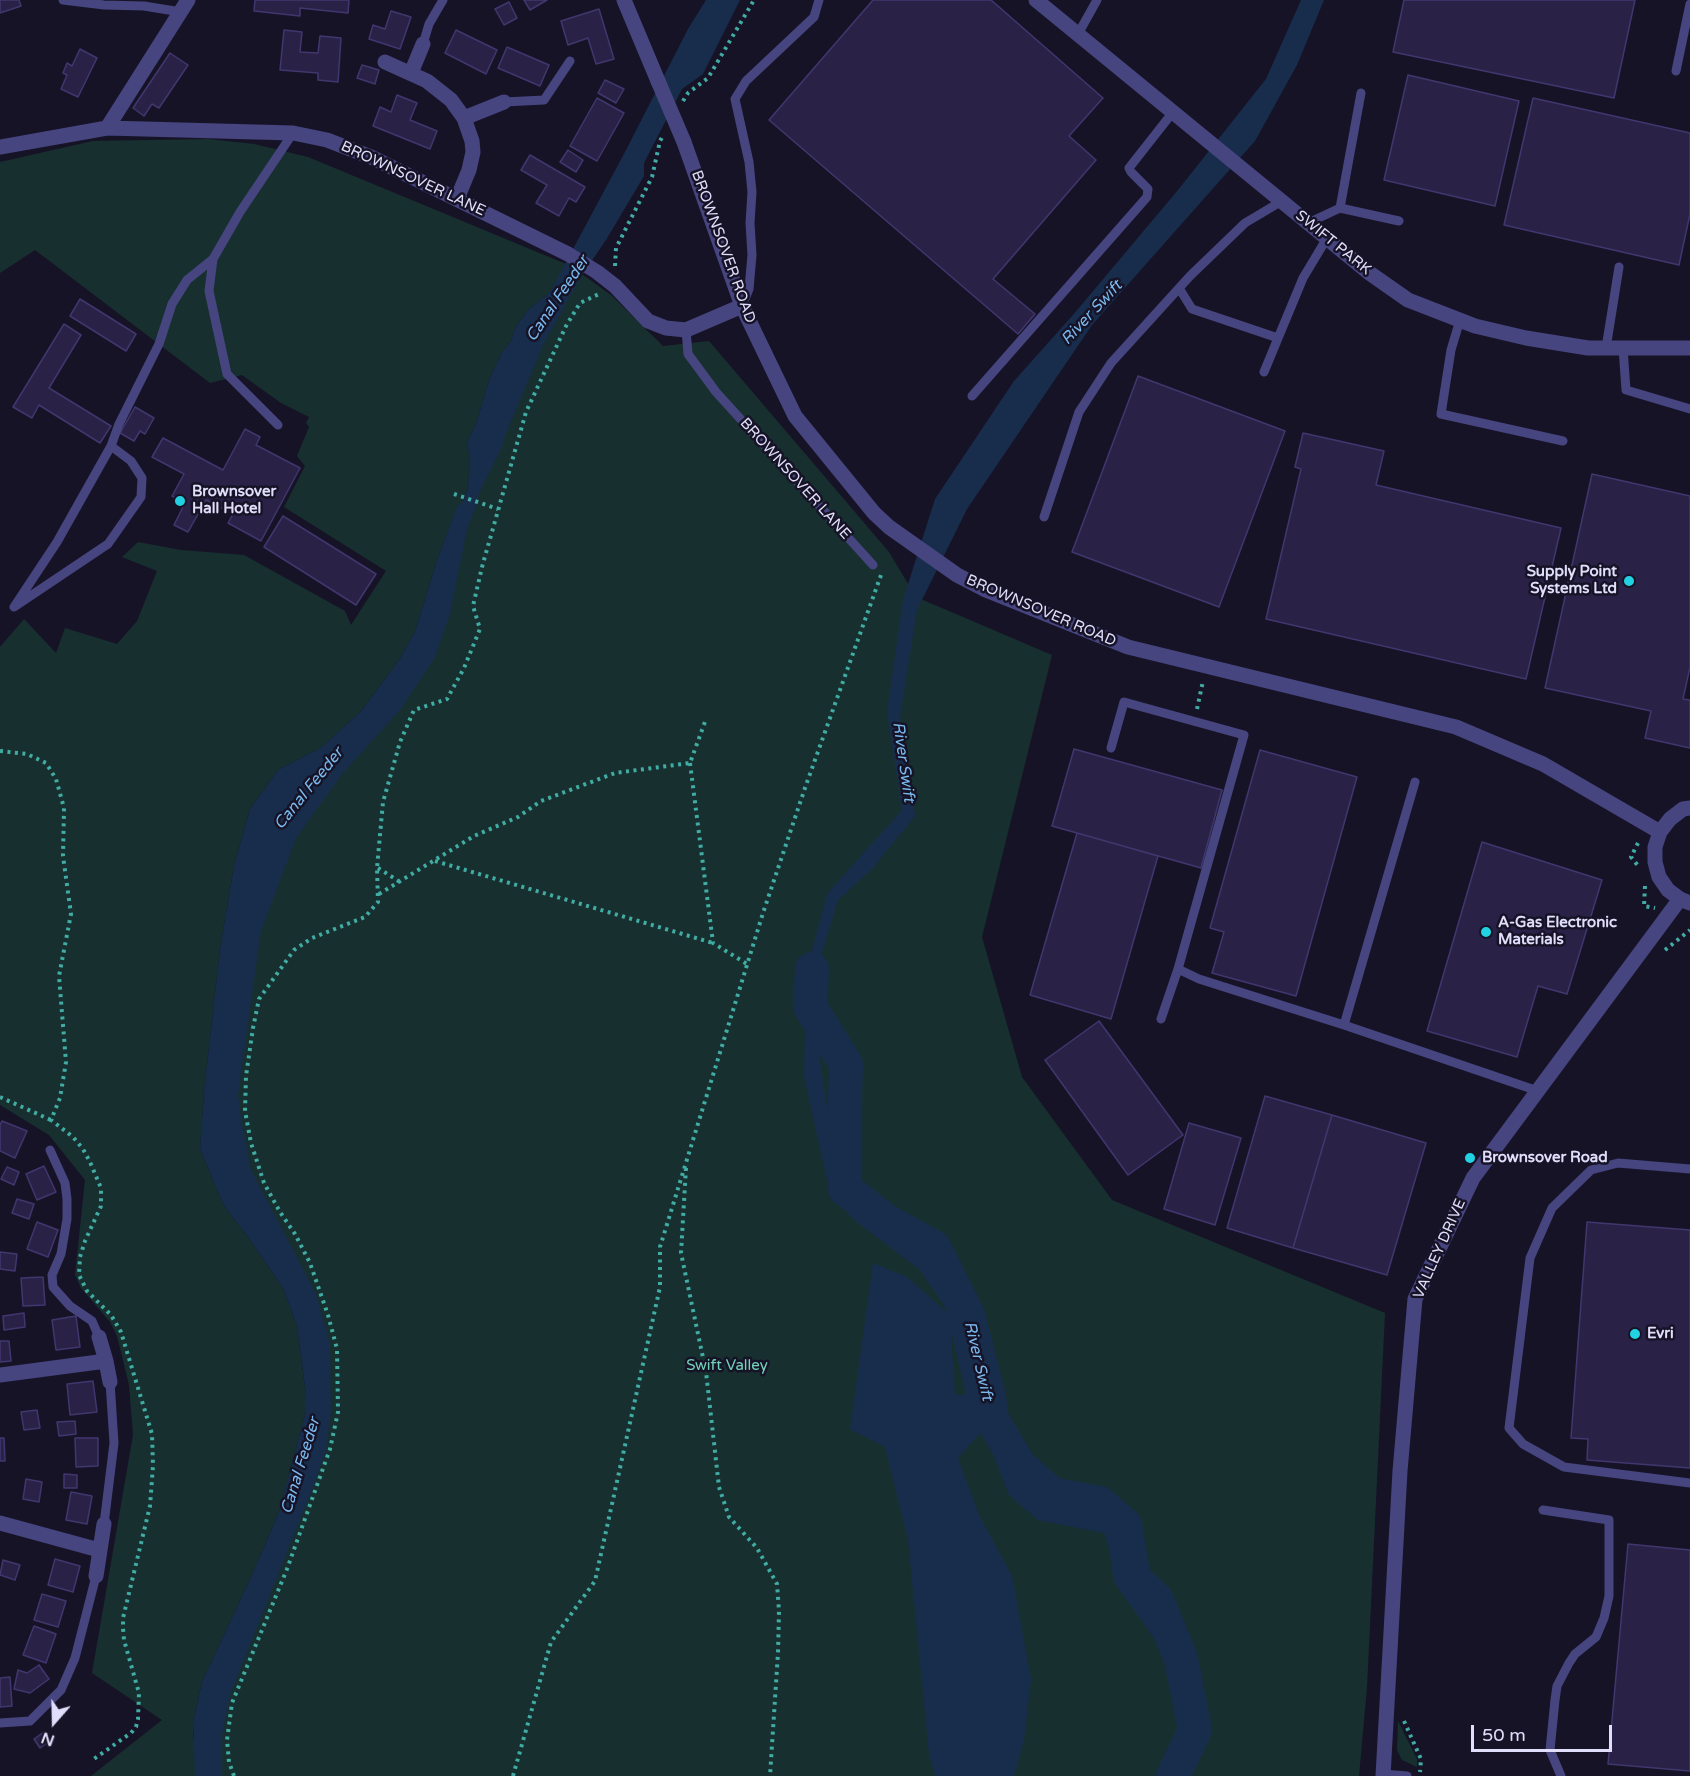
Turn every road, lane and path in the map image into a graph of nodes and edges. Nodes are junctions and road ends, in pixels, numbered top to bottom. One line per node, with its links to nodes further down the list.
1 (63, 0): 8 (lane)
2 (443, 0): 10 (lane)
3 (624, 0): 32 (street, BROWNSOVER ROAD, bridge)
4 (819, 0): 32 (lane)
5 (1036, 0): 9 (street, SWIFT PARK)
6 (1097, 0): 9 (lane)
7 (1690, 4): 13 (lane)
8 (184, 6): 19 (street)
9 (1078, 34): 17 (street, SWIFT PARK)
10 (423, 44): 14 (street)
11 (570, 61): 16 (lane)
12 (385, 62): 14 (street)
13 (1676, 71)
14 (411, 73): 18 (street)
15 (1361, 93): 24 (lane)
16 (504, 102): 18 (street)
17 (1173, 112): 23 (street, SWIFT PARK); 40 (lane)
18 (464, 118): 22 (street)
19 (107, 128): 20 (street, BROWNSOVER LANE); 21 (street, BROWNSOVER LANE)
20 (293, 134): 22 (street, BROWNSOVER LANE); 28 (lane)
21 (0, 147)
22 (457, 199): 30 (street, BROWNSOVER LANE)
23 (1279, 199): 26 (street, SWIFT PARK); 31 (lane)
24 (1340, 208): 25 (lane); 26 (lane)
25 (1399, 221)
26 (1308, 223): 27 (street, SWIFT PARK)
27 (1327, 238): 33 (street, SWIFT PARK); 35 (lane)
28 (213, 260): 42 (lane); 44 (lane)
29 (1619, 267): 36 (lane)
30 (615, 286): 34 (street, BROWNSOVER LANE); 46 (path)
31 (1179, 288): 35 (lane); 47 (lane)
32 (742, 306): 34 (street); 49 (street, BROWNSOVER ROAD)
33 (1460, 320): 36 (street, SWIFT PARK); 43 (lane)
34 (686, 330): 48 (lane, BROWNSOVER LANE)
35 (1278, 338): 39 (lane)
36 (1606, 348): 37 (street, SWIFT PARK)
37 (1623, 348): 38 (street, SWIFT PARK); 41 (lane)
38 (1690, 348)
39 (1264, 372)
40 (972, 396)
41 (1690, 409)
42 (279, 425)
43 (1563, 441)
44 (111, 446): 44 (lane)
45 (454, 494): 46 (path)
46 (498, 509): 59 (path)
47 (1044, 517)
48 (873, 565): 66 (path)
49 (1205, 666): 51 (path); 57 (street, BROWNSOVER ROAD)
50 (706, 718): 54 (path)
51 (1194, 721): 52 (lane); 67 (lane)
52 (1111, 748)
53 (0, 751): 72 (path)
54 (690, 763): 58 (path); 64 (path)
55 (1415, 782): 69 (lane)
56 (1690, 808): 57 (street)
57 (1660, 832): 62 (street)
58 (435, 861): 60 (path); 64 (path)
59 (377, 868): 60 (path); 61 (path)
60 (400, 882): 61 (path)
61 (380, 894): 90 (path)
62 (1685, 901): 70 (street, VALLEY DRIVE)
63 (1690, 930): 65 (path)
64 (713, 943): 66 (path)
65 (1662, 952)
66 (747, 963): 74 (path)
67 (1178, 969): 68 (lane); 69 (lane)
68 (1161, 1019)
69 (1344, 1025): 70 (lane)
70 (1538, 1091): 89 (street, VALLEY DRIVE)
71 (0, 1097): 72 (path)
72 (51, 1120): 88 (path)
73 (50, 1150): 76 (lane)
74 (686, 1161): 91 (path); 92 (path)
75 (1690, 1169): 80 (lane)
76 (99, 1337): 77 (street)
77 (106, 1361): 78 (street); 79 (street)
78 (0, 1375)
79 (110, 1382): 83 (lane)
80 (1690, 1483)
81 (1543, 1510): 95 (lane)
82 (0, 1523): 84 (street)
83 (104, 1524): 84 (street)
84 (99, 1550): 85 (street)
85 (96, 1576): 87 (lane)
86 (1404, 1711): 94 (path)
87 (0, 1723)
88 (91, 1761)
89 (1383, 1775): 93 (lane)
90 (234, 1776)
91 (513, 1776)
92 (770, 1776)
93 (1407, 1776)
94 (1420, 1776)
95 (1561, 1776)

